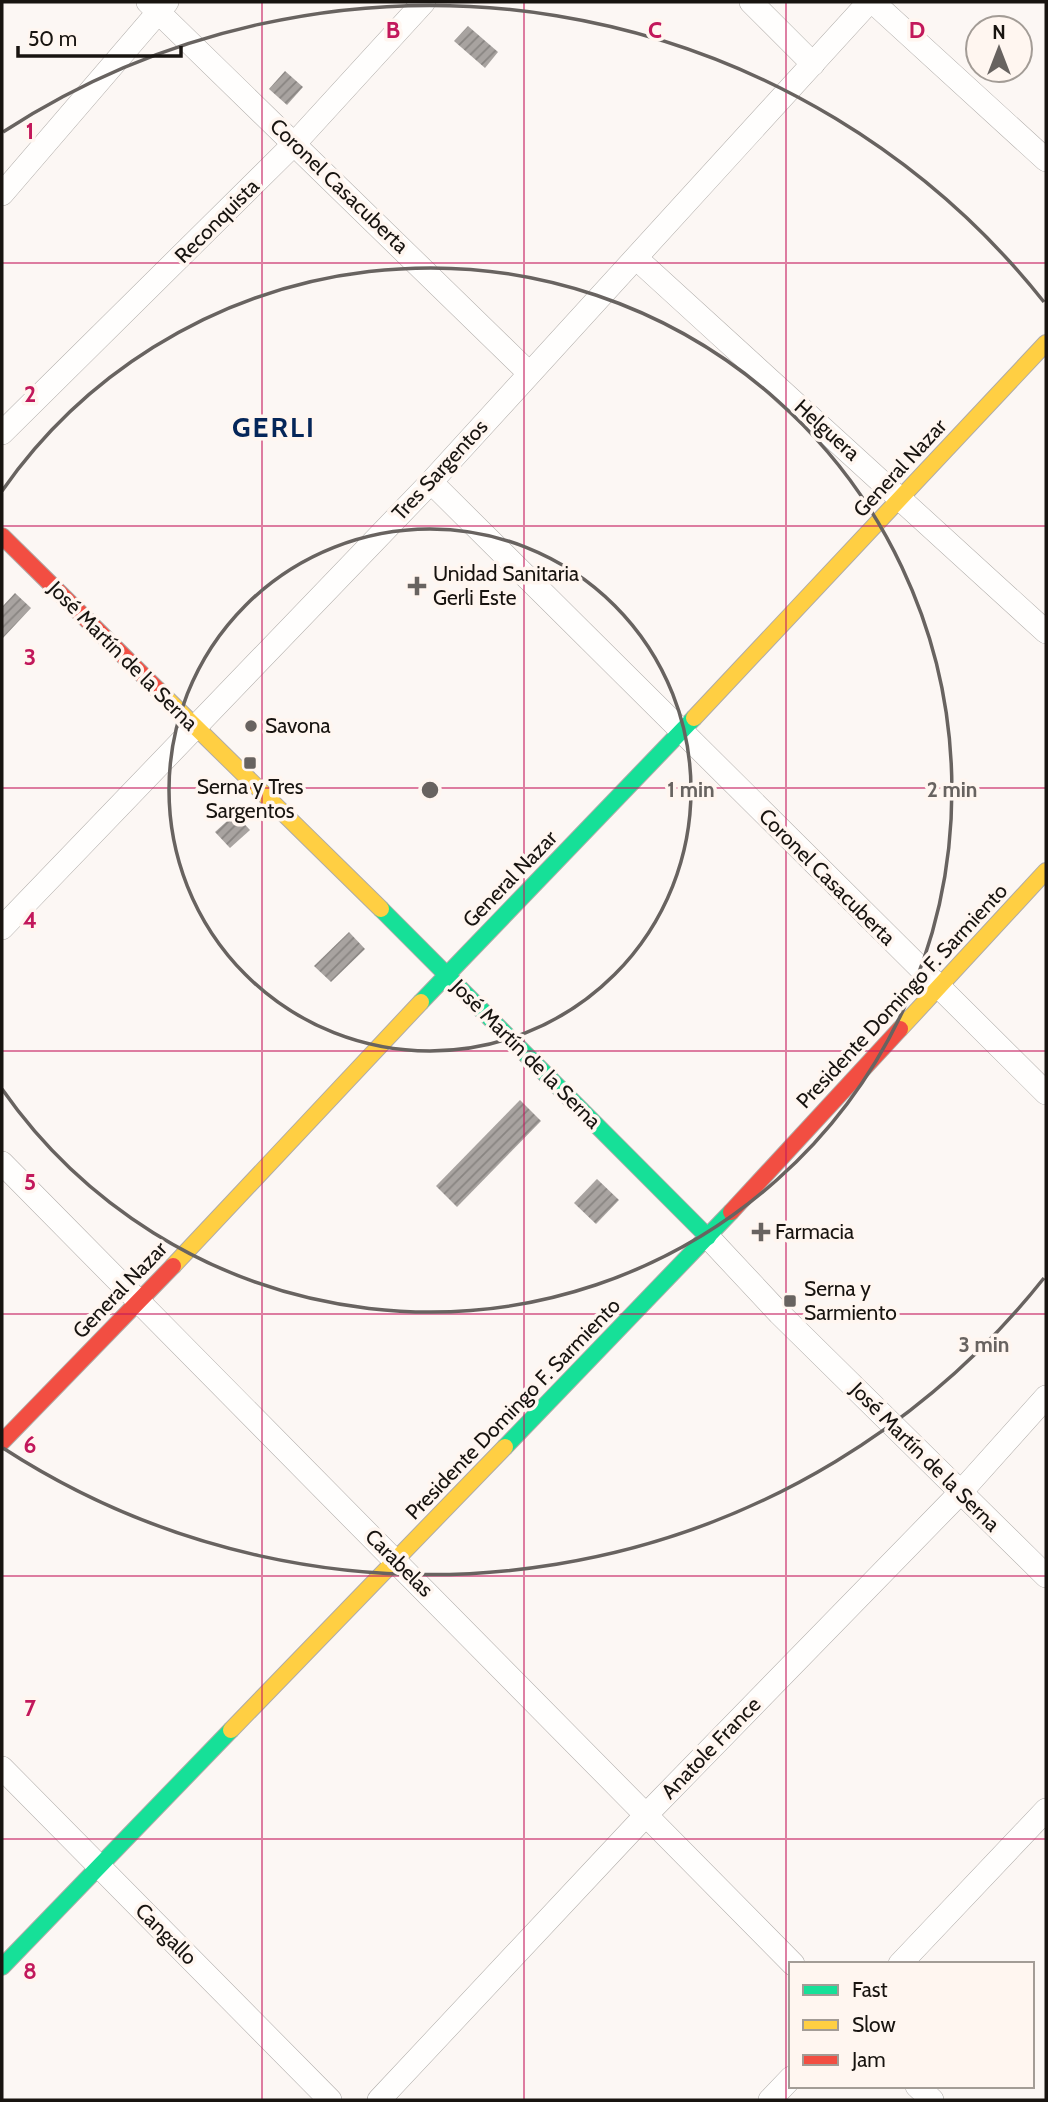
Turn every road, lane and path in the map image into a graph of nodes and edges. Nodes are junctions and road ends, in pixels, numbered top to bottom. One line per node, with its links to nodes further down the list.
1 (424, 2): 6 (street, Reconquista)
2 (751, 2): 5 (street)
3 (871, 2): 5 (street, Tres Sargentos); 7 (street)
4 (158, 5): 6 (street, Coronel Casacuberta); 8 (street)
5 (813, 64): 9 (street, Tres Sargentos)
6 (295, 143): 11 (street, Coronel Casacuberta); 12 (street, Reconquista)
7 (1046, 160)
8 (2, 194)
9 (637, 259): 11 (street, Tres Sargentos); 14 (street, Helguera)
10 (1046, 343): 14 (street, General Nazar)
11 (529, 373): 13 (street, Tres Sargentos)
12 (2, 433)
13 (431, 482): 17 (street, Tres Sargentos); 18 (street, Coronel Casacuberta)
14 (901, 497): 16 (street, Helguera); 18 (street, General Nazar)
15 (2, 536): 17 (street, José Martín de la Serna)
16 (1046, 632)
17 (193, 726): 20 (street, Tres Sargentos); 21 (street, José Martín de la Serna)
18 (681, 731): 21 (street, General Nazar); 22 (street, Coronel Casacuberta)
19 (1046, 871): 22 (street, Presidente Domingo F. Sarmiento)
20 (2, 928)
21 (447, 974): 25 (street, José Martín de la Serna); 26 (street, General Nazar)
22 (938, 987): 23 (street, Coronel Casacuberta); 25 (street, Presidente Domingo F. Sarmiento)
23 (1046, 1093)
24 (2, 1163): 26 (street, Carabelas)
25 (708, 1237): 29 (street, José Martín de la Serna); 30 (street, Presidente Domingo F. Sarmiento)
26 (138, 1303): 28 (street, General Nazar); 30 (street, Carabelas)
27 (1046, 1397): 29 (street, Anatole France)
28 (2, 1442)
29 (960, 1493): 31 (street, José Martín de la Serna); 34 (street, Anatole France)
30 (396, 1560): 34 (street, Carabelas); 35 (street, Presidente Domingo F. Sarmiento)
31 (1046, 1576)
32 (2, 1768): 35 (street, Cangallo)
33 (1046, 1810): 37 (street)
34 (646, 1815): 36 (street, Carabelas); 40 (street, Anatole France)
35 (99, 1865): 38 (street, Presidente Domingo F. Sarmiento); 41 (street, Cangallo)
36 (791, 1962)
37 (902, 1962)
38 (2, 1967)
39 (789, 2080): 42 (street)
40 (391, 2096)
41 (330, 2100)
42 (769, 2100)

